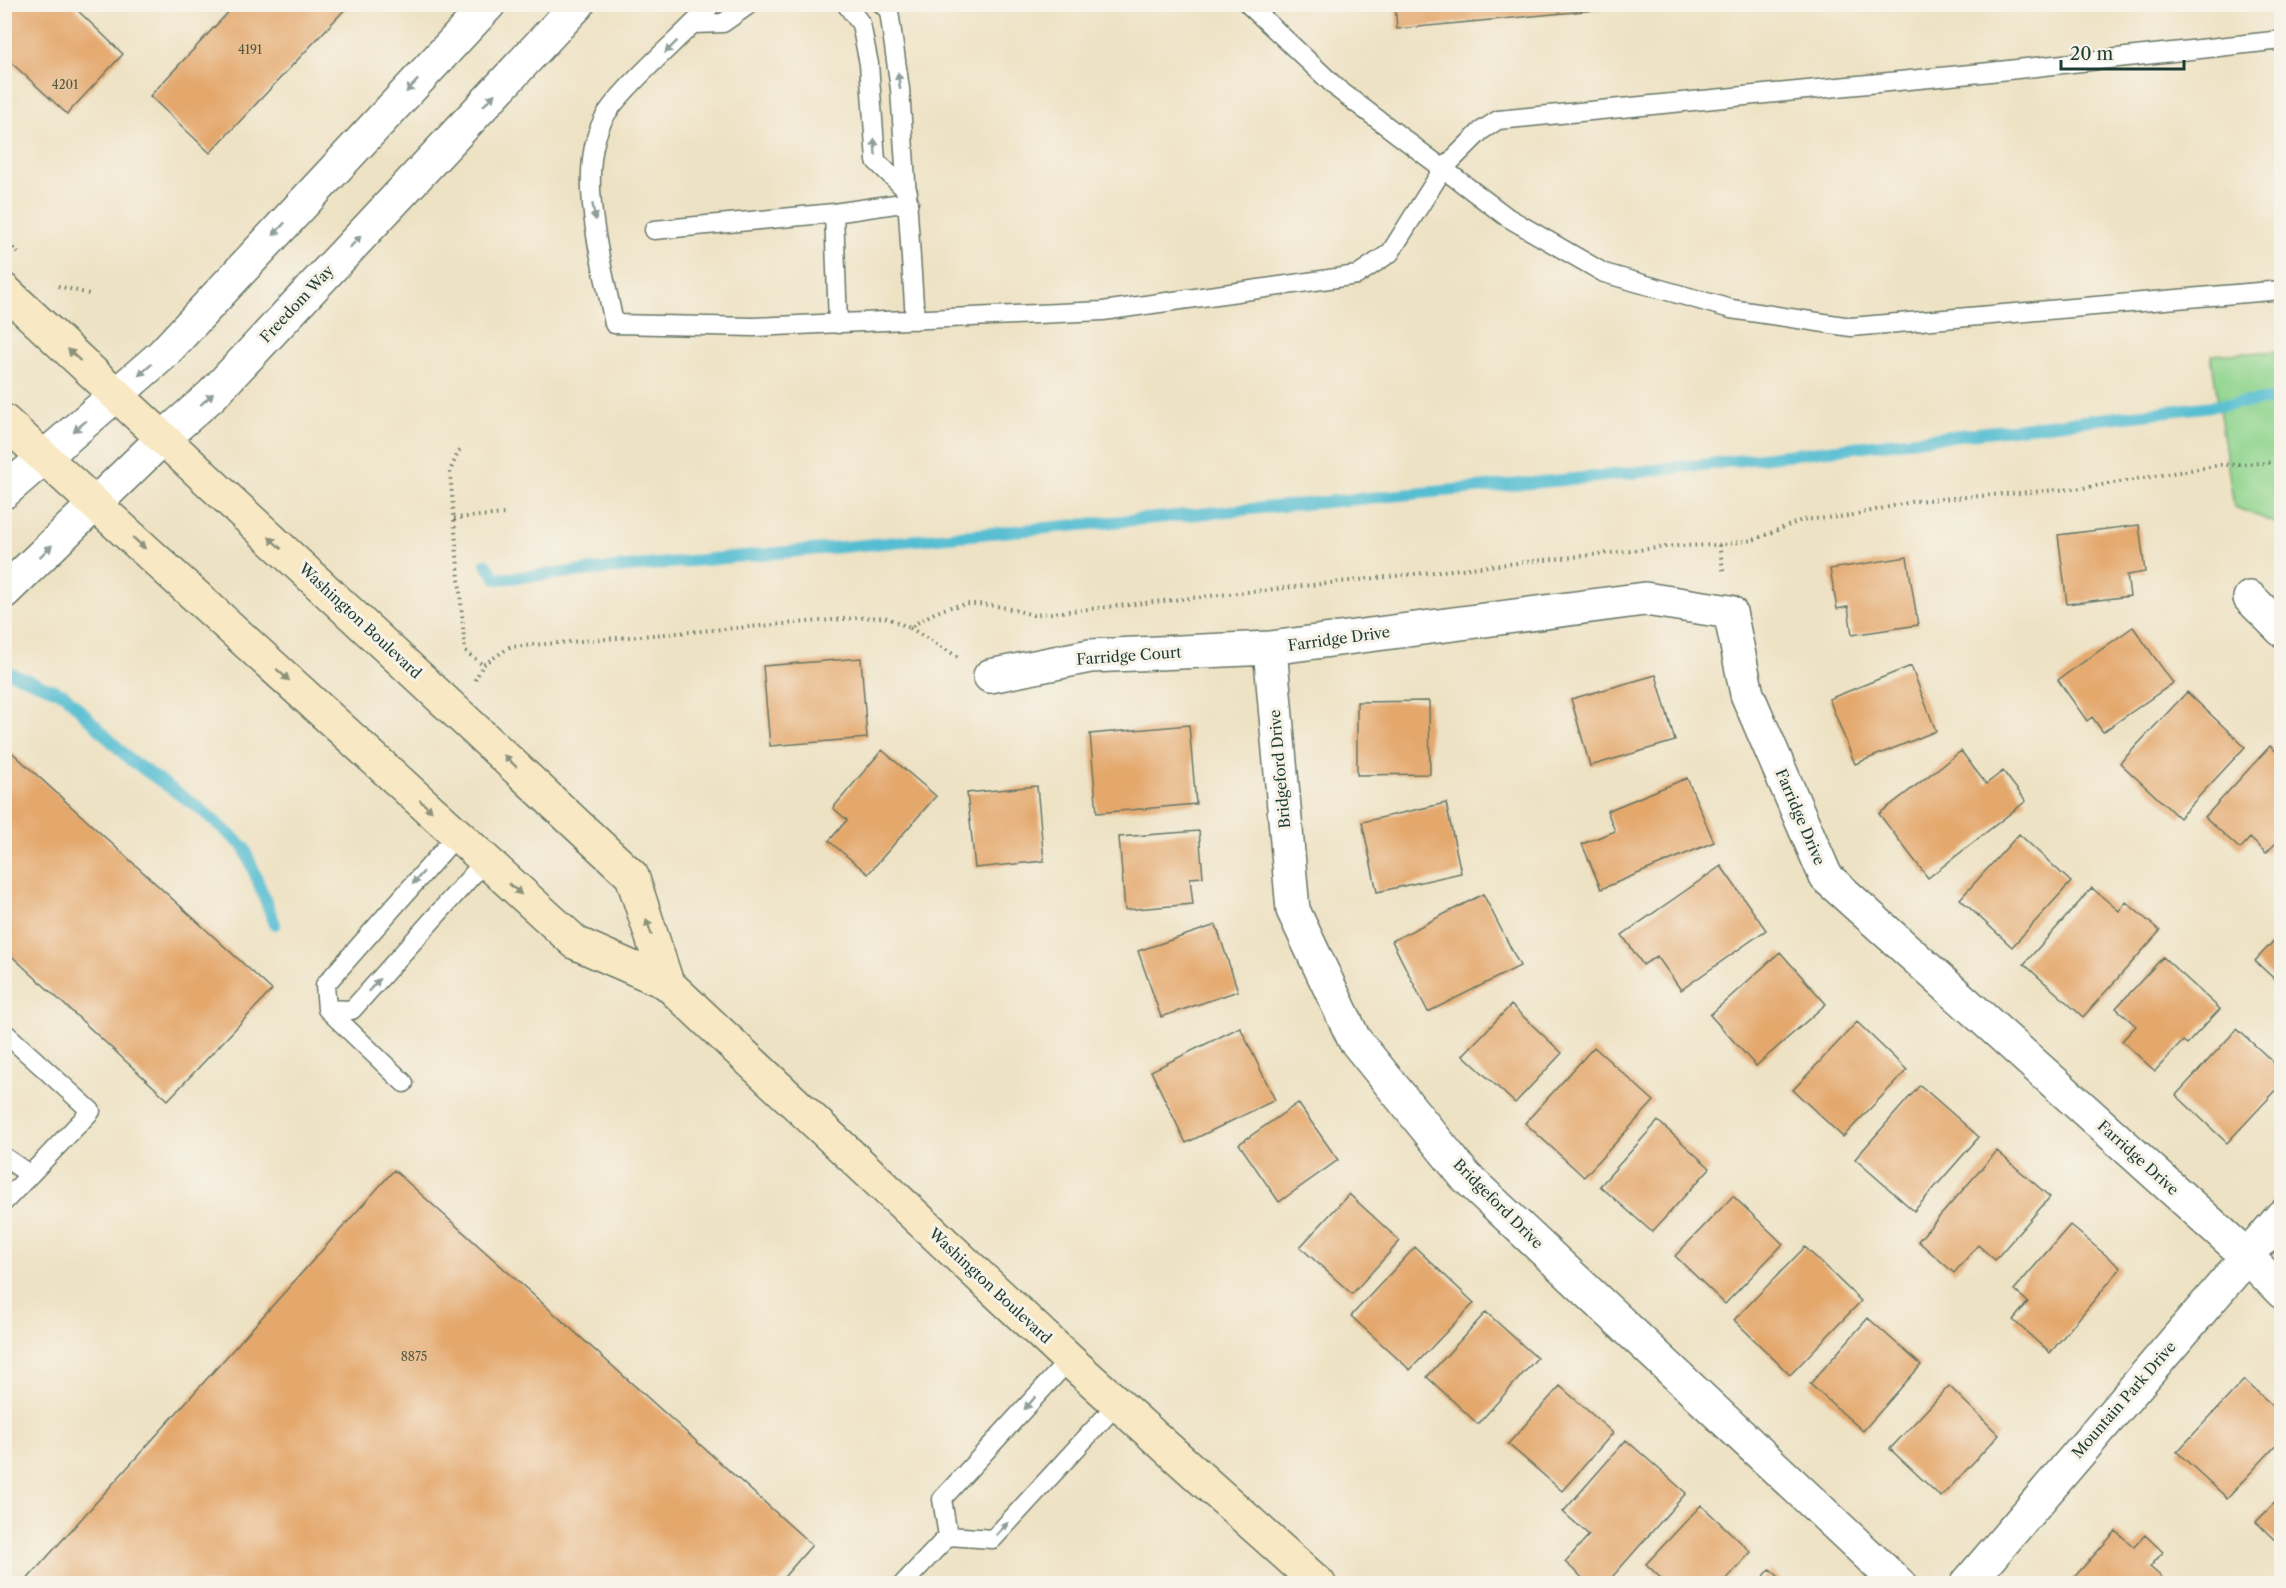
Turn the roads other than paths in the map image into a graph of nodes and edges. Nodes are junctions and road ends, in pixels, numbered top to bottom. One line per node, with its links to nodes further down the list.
1 (489, 4): 18 (street, one-way to 18)
2 (578, 4): 20 (street, Freedom Way, one-way to 2)
3 (712, 4): 8 (lane)
4 (750, 4): 8 (lane)
5 (846, 4): 11 (lane, one-way to 5)
6 (882, 4): 11 (lane, one-way to 6)
7 (1248, 4): 10 (lane)
8 (694, 24): 17 (lane, one-way to 17)
9 (2282, 40): 10 (lane)
10 (1443, 169): 15 (lane); 16 (lane)
11 (908, 197): 12 (lane); 16 (lane)
12 (834, 213): 13 (lane); 17 (lane)
13 (654, 230)
14 (4, 290): 18 (main road, Washington Boulevard, one-way to 14)
15 (2282, 290)
16 (915, 320): 17 (lane)
17 (838, 324)
18 (117, 395): 20 (main road, Washington Boulevard); 21 (street, one-way to 21)
19 (4, 421): 21 (main road, Washington Boulevard)
20 (163, 438): 23 (street, Freedom Way); 31 (main road, Washington Boulevard, one-way to 20)
21 (44, 456): 22 (street); 23 (main road, Washington Boulevard)
22 (4, 492)
23 (96, 504): 24 (street, Freedom Way, one-way to 23); 29 (main road, Washington Boulevard, one-way to 29)
24 (4, 592)
25 (2250, 598): 26 (street)
26 (2282, 630)
27 (1270, 648): 28 (street, Farridge Court); 39 (street, Farridge Drive); 48 (street, Bridgeford Drive)
28 (990, 676)
29 (458, 835): 30 (main road, Washington Boulevard); 32 (lane, one-way to 32)
30 (484, 862): 31 (main road, Washington Boulevard, one-way to 31); 32 (lane, one-way to 30)
31 (667, 983): 41 (main road, Washington Boulevard)
32 (327, 1008): 34 (lane)
33 (4, 1032): 36 (lane)
34 (404, 1083)
35 (4, 1157): 36 (lane)
36 (29, 1174): 37 (lane)
37 (4, 1202)
38 (2282, 1216): 39 (street, Mountain Park Drive)
39 (2247, 1256): 40 (street, Farridge Drive); 49 (street, Mountain Park Drive)
40 (2282, 1292)
41 (1069, 1360): 42 (main road, Washington Boulevard); 43 (lane, one-way to 43)
42 (1118, 1403): 43 (lane, one-way to 42); 47 (main road, Washington Boulevard)
43 (948, 1536): 44 (lane)
44 (926, 1559): 45 (lane); 46 (lane)
45 (903, 1584)
46 (915, 1584)
47 (1319, 1584)
48 (1899, 1584)
49 (1967, 1584)

